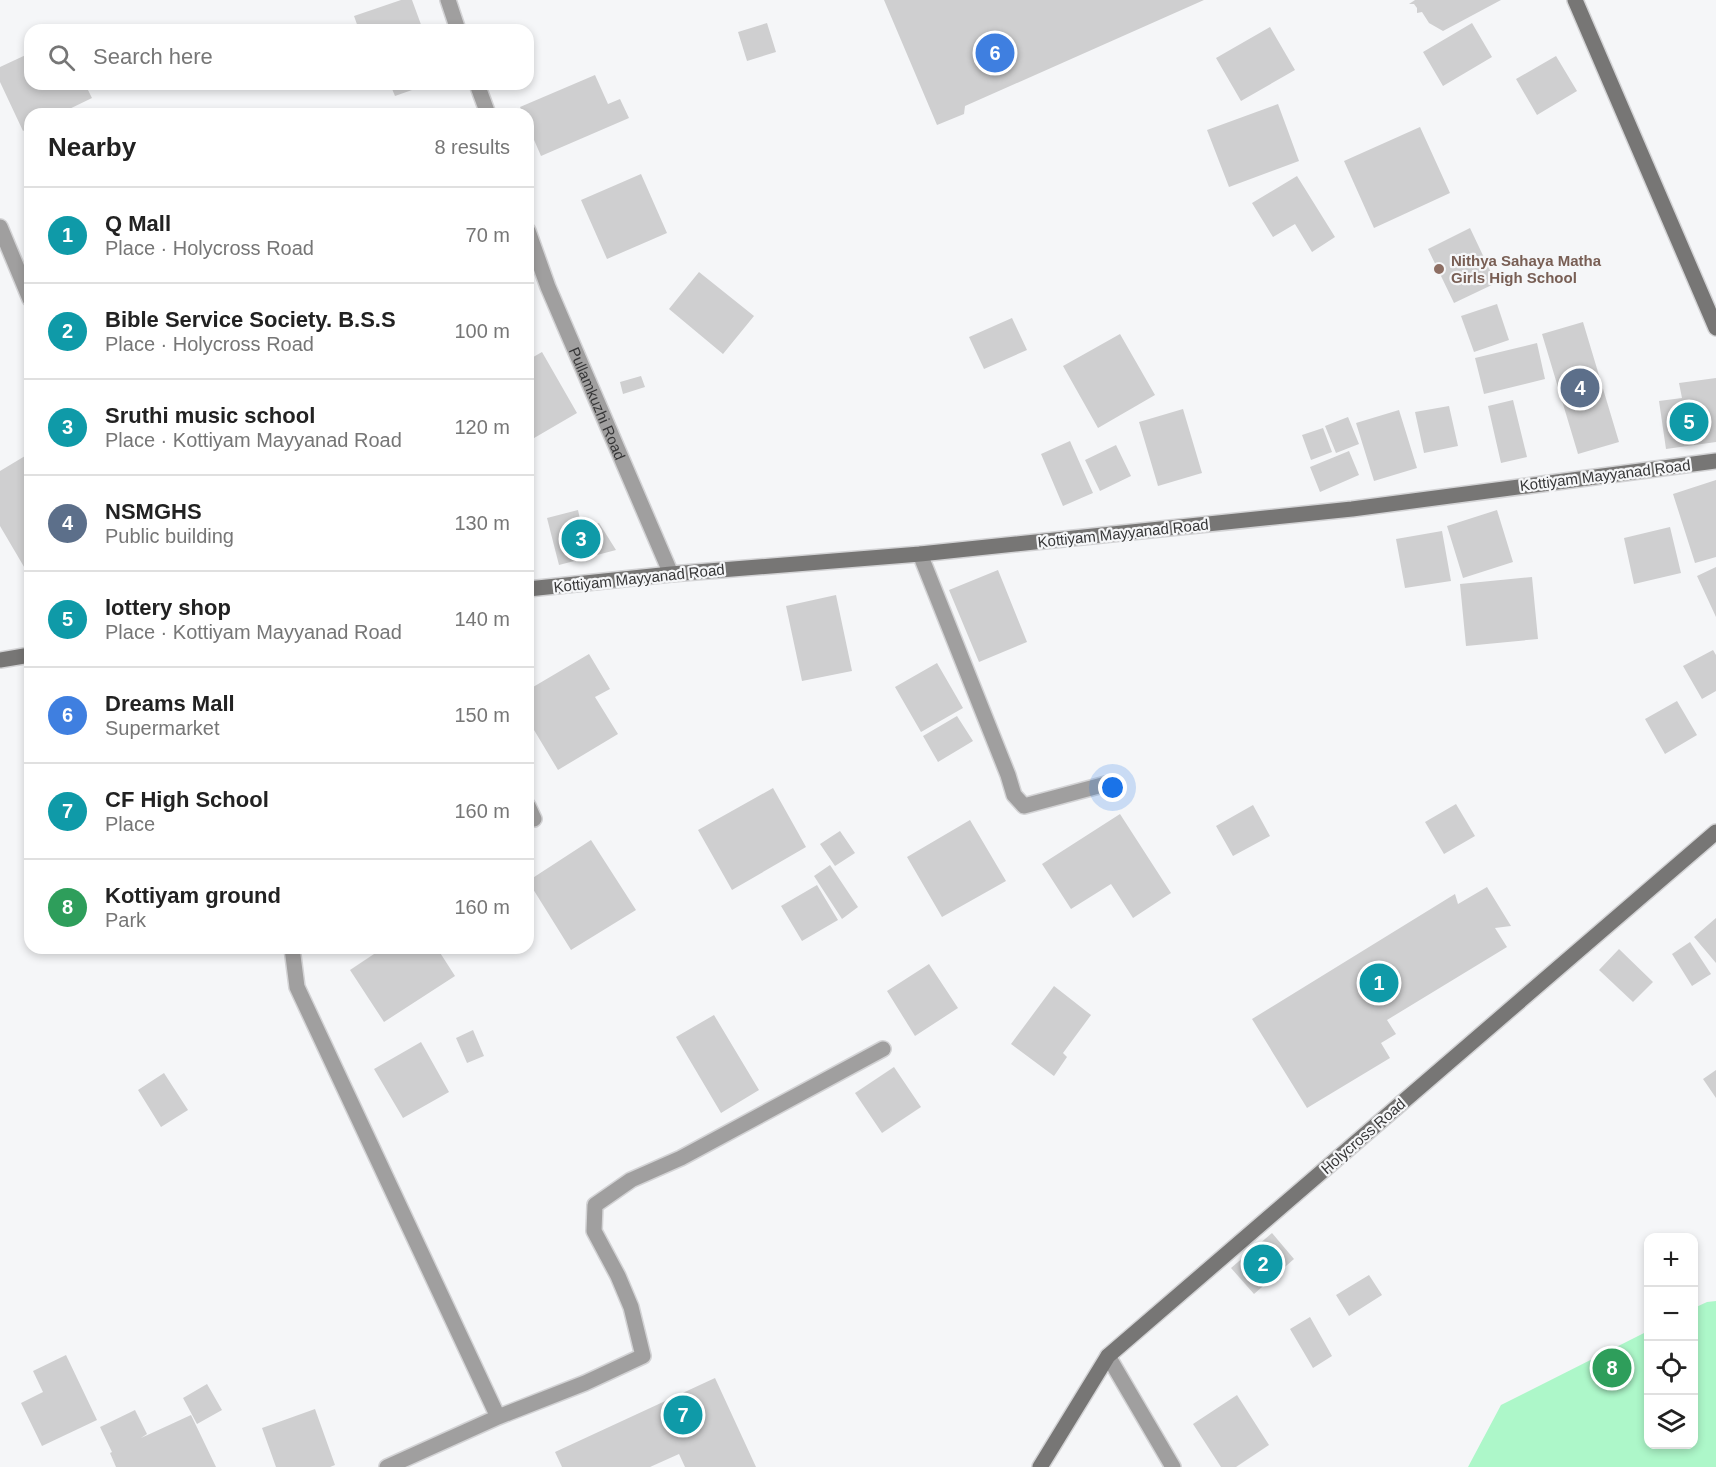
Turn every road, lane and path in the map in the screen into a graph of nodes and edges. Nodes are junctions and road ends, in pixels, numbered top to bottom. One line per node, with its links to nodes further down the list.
1 (448, 0): 3 (street)
2 (1575, 0): 9 (main road)
3 (456, 24)
4 (479, 90): 5 (street)
5 (486, 108)
6 (0, 227): 8 (street)
7 (534, 248): 12 (street, Pullamkuzhi Road)
8 (24, 285)
9 (1716, 328)
10 (1716, 461): 11 (main road, Kottiyam Mayyanad Road)
11 (920, 554): 12 (main road, Kottiyam Mayyanad Road); 16 (street)
12 (671, 574): 13 (main road, Kottiyam Mayyanad Road)
13 (534, 588)
14 (24, 656): 15 (main road)
15 (0, 660)
16 (1106, 784)
17 (1716, 832): 20 (main road, Holycross Road)
18 (293, 954): 21 (street)
19 (883, 1049): 21 (street)
20 (1108, 1356): 23 (main road, Holycross Road); 24 (street)
21 (498, 1418): 22 (street)
22 (387, 1467)
23 (1040, 1467)
24 (1173, 1467)

